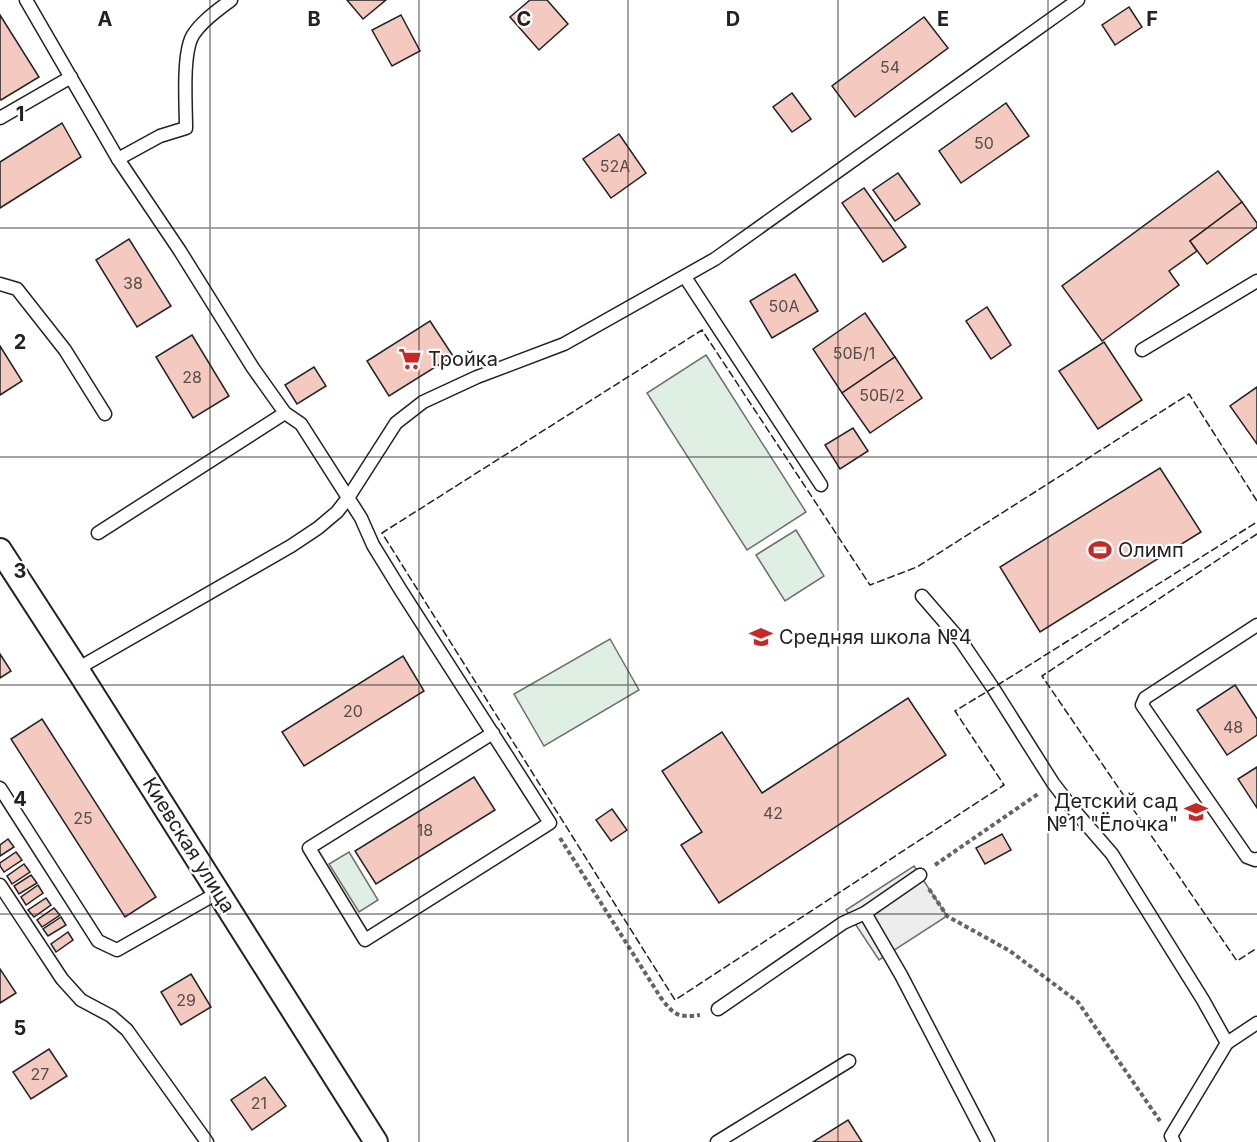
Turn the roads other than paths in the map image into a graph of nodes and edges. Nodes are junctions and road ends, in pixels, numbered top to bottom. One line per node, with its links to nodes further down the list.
1 (26, 0): 4 (lane)
2 (231, 0): 6 (lane)
3 (1078, 0): 7 (lane)
4 (71, 77): 5 (lane); 6 (lane)
5 (0, 118)
6 (118, 159): 11 (lane)
7 (685, 277): 13 (lane); 14 (lane)
8 (1257, 281): 10 (lane)
9 (0, 284): 12 (lane)
10 (1142, 350)
11 (285, 413): 14 (lane); 15 (lane)
12 (105, 414)
13 (822, 485)
14 (348, 498): 19 (lane); 20 (lane)
15 (99, 533)
16 (0, 550): 19 (street, Киевская улица)
17 (922, 596): 29 (lane)
18 (1257, 625): 22 (lane)
19 (78, 669): 25 (street, Киевская улица)
20 (493, 733): 20 (lane)
21 (0, 788): 25 (lane)
22 (1257, 859)
23 (920, 875): 26 (lane)
24 (0, 885): 32 (lane)
25 (219, 892): 33 (street, Киевская улица)
26 (865, 913): 27 (lane); 35 (lane)
27 (718, 1009)
28 (1257, 1023): 29 (lane)
29 (1227, 1043): 31 (lane)
30 (849, 1061): 34 (lane)
31 (1173, 1139)
32 (207, 1142)
33 (376, 1142)
34 (717, 1142)
35 (988, 1142)

